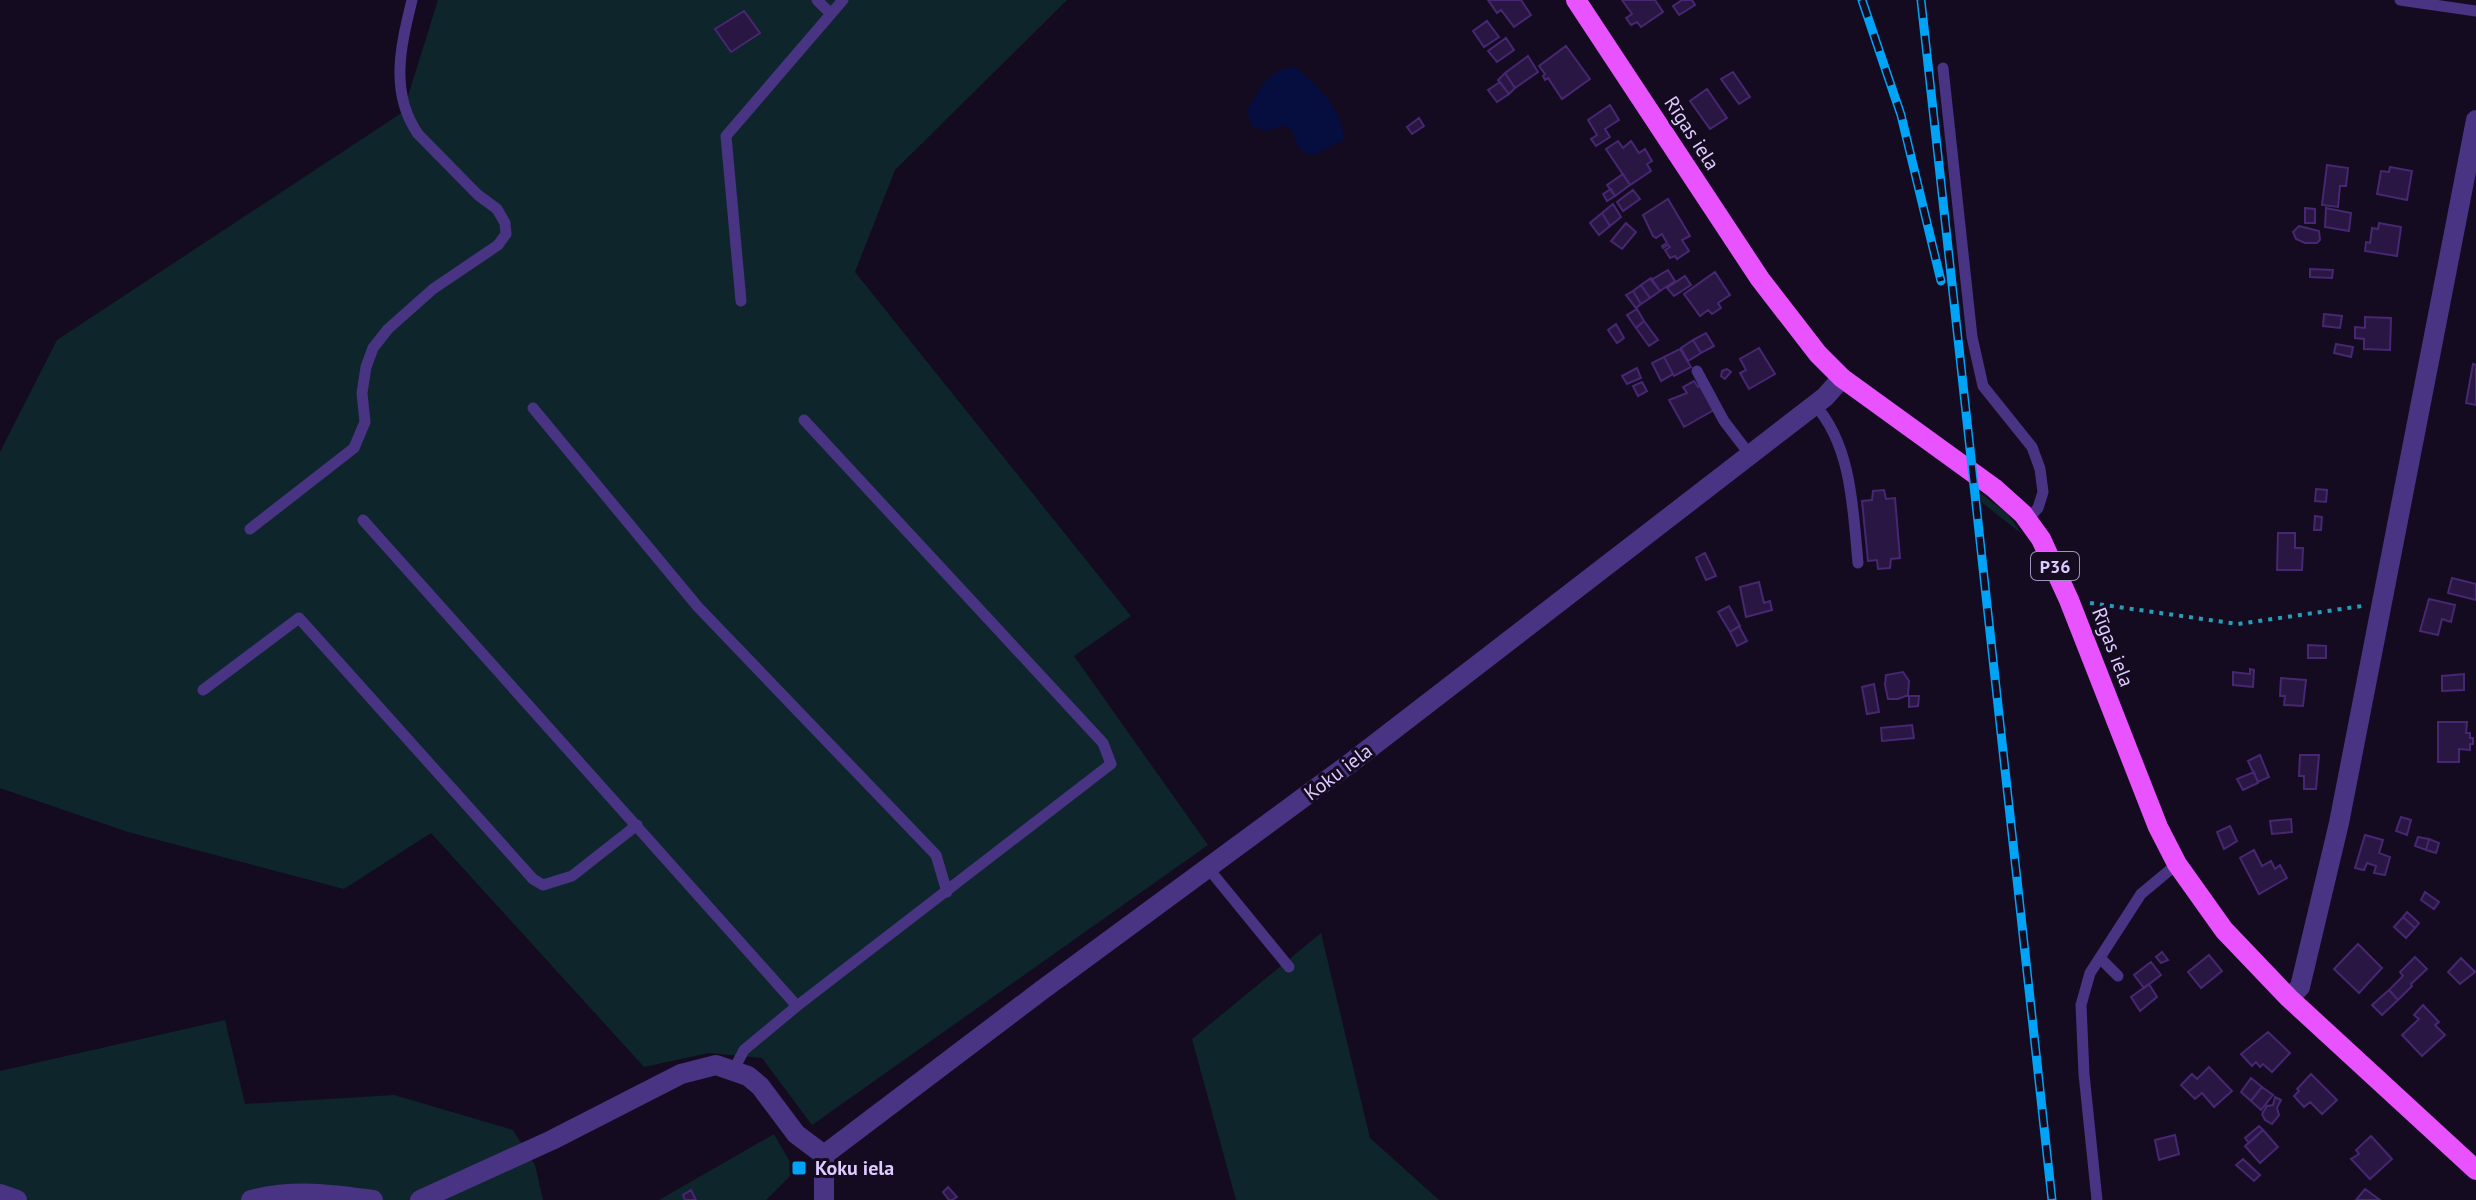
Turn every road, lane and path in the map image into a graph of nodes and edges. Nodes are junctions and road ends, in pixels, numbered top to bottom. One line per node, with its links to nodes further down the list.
1 (412, 0): 19 (lane)
2 (817, 0): 7 (lane)
3 (843, 0): 7 (lane)
4 (1576, 0): 12 (main road, Rīgas iela / P36)
5 (2400, 0): 6 (lane)
6 (2476, 11)
7 (831, 14): 10 (lane)
8 (1943, 68): 18 (lane)
9 (2476, 120): 22 (street)
10 (741, 301)
11 (1697, 371): 16 (lane)
12 (1842, 378): 13 (street, Koku iela); 18 (main road, Rīgas iela / P36)
13 (1815, 405): 16 (street, Koku iela); 20 (lane)
14 (533, 408): 27 (lane)
15 (804, 420): 27 (lane)
16 (1750, 455): 26 (street, Koku iela)
17 (363, 520): 24 (lane)
18 (2027, 520): 21 (main road, Rīgas iela / P36)
19 (250, 529)
20 (1858, 563)
21 (2069, 600): 22 (path); 25 (main road, Rīgas iela / P36)
22 (2384, 601): 31 (street)
23 (203, 690): 24 (lane)
24 (637, 825): 32 (lane)
25 (2177, 864): 28 (lane); 31 (main road, Rīgas iela / P36)
26 (1208, 868): 29 (lane); 34 (street, Koku iela)
27 (947, 892): 32 (lane)
28 (2100, 958): 30 (lane); 42 (lane)
29 (1289, 967)
30 (2118, 976)
31 (2289, 998): 35 (main road, Rīgas iela / P36)
32 (797, 1006): 33 (lane)
33 (734, 1069): 34 (street); 41 (street)
34 (824, 1155): 37 (street)
35 (2476, 1170)
36 (0, 1194): 38 (street)
37 (826, 1197)
38 (17, 1200)
39 (251, 1200): 40 (street)
40 (373, 1200)
41 (420, 1200)
42 (2097, 1200)

